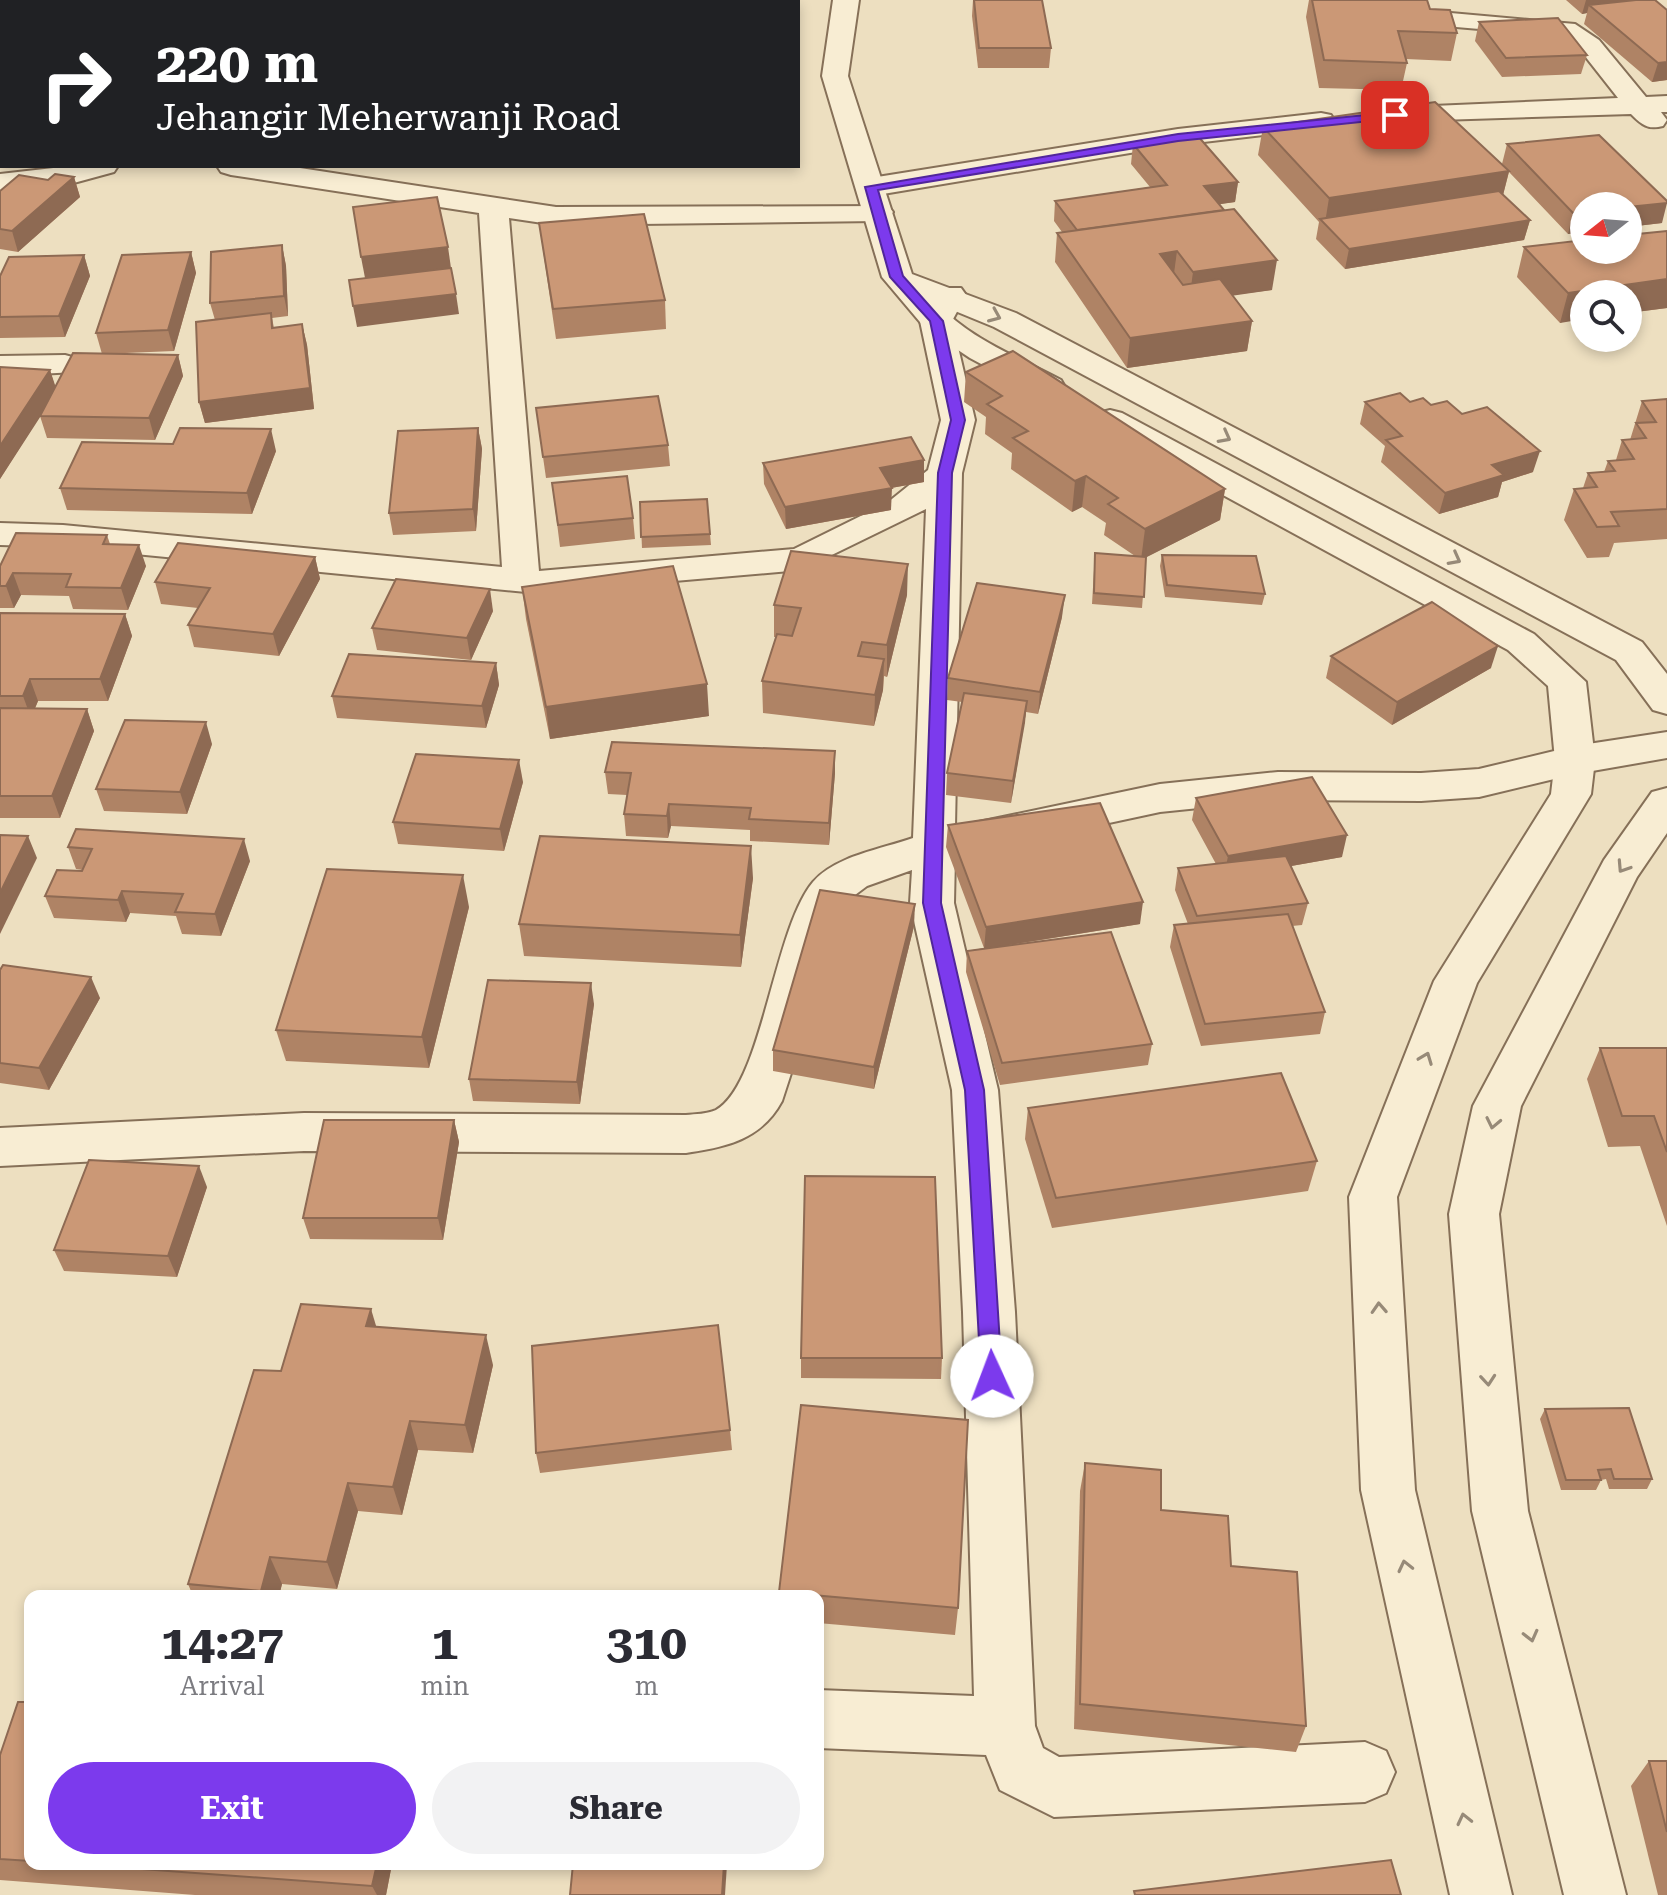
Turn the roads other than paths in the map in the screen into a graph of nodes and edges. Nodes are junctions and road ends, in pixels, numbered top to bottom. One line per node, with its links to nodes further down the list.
1 (846, 0): 9 (street)
2 (1376, 15): 4 (street)
3 (1667, 104): 4 (street)
4 (1636, 106): 5 (street); 9 (street)
5 (1667, 132)
6 (96, 168): 8 (street)
7 (244, 168): 10 (street)
8 (0, 183)
9 (875, 200): 10 (street); 11 (street)
10 (493, 206): 16 (street)
11 (943, 308): 14 (street); 17 (street, one-way to 17); 19 (street)
12 (65, 365): 13 (street)
13 (0, 366)
14 (945, 473): 16 (street); 21 (street)
15 (14, 544): 16 (street)
16 (521, 580)
17 (1667, 701)
18 (1667, 745): 19 (street)
19 (1575, 760): 21 (street); 26 (street, one-way to 19)
20 (1667, 802): 27 (street, one-way to 27)
21 (934, 846): 22 (street); 24 (street)
22 (0, 1147)
23 (824, 1719): 24 (street)
24 (1005, 1726): 25 (street)
25 (1365, 1772)
26 (1481, 1895)
27 (1595, 1895)

